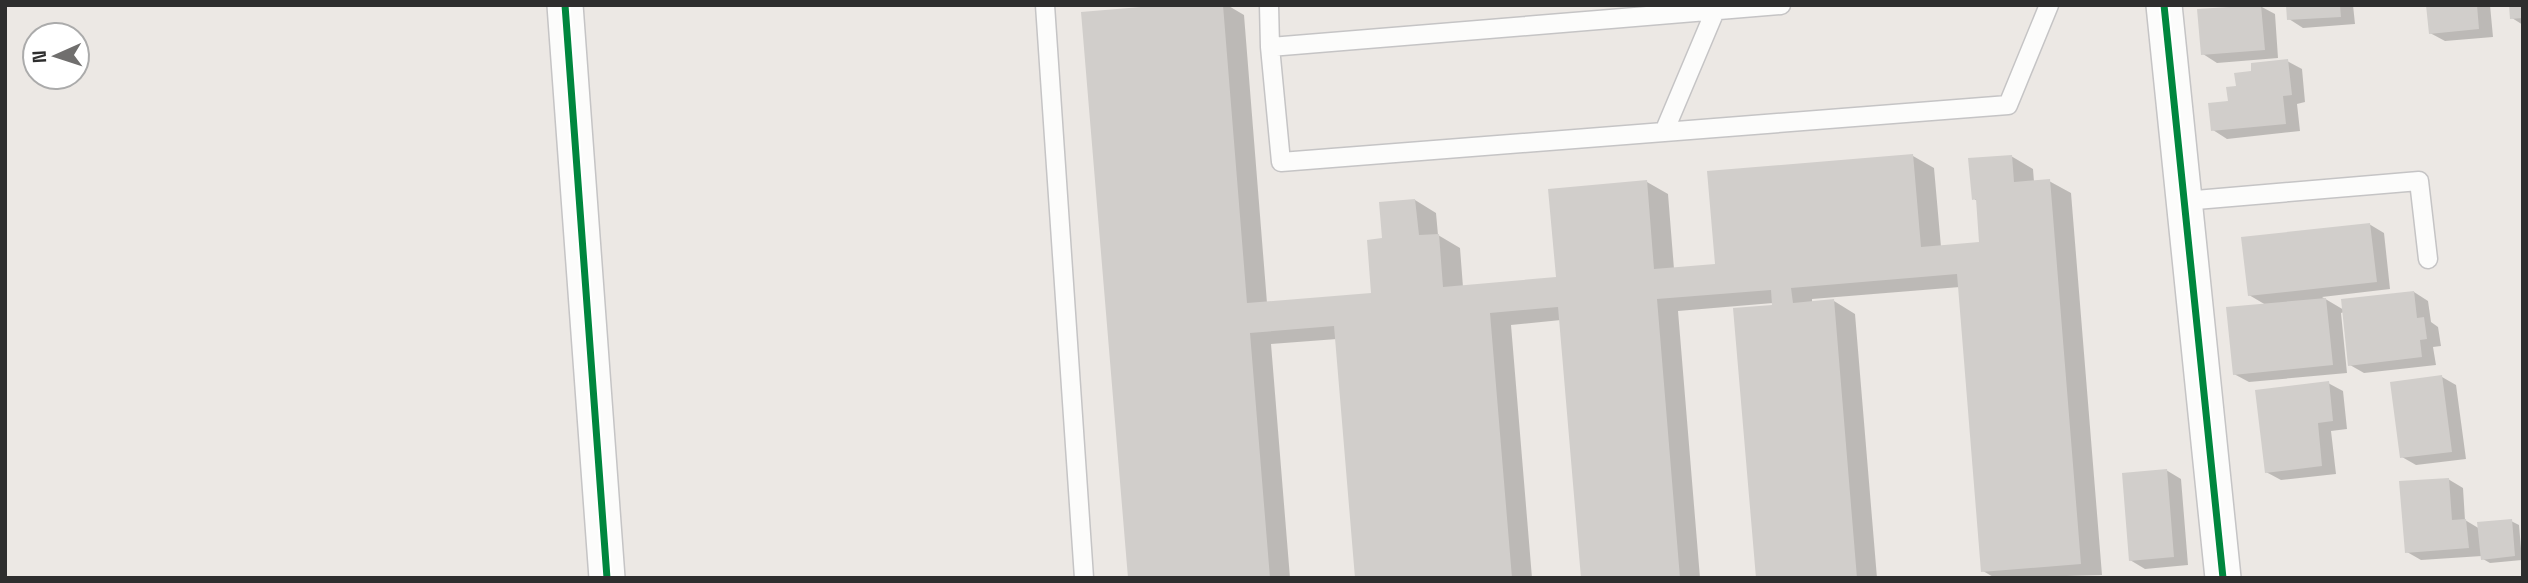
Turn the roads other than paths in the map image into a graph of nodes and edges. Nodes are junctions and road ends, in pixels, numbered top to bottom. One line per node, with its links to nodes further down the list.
1 (565, 5): 12 (street)
2 (1045, 5): 13 (lane)
3 (1269, 5): 8 (lane)
4 (1781, 5): 7 (lane)
5 (2049, 5): 9 (lane)
6 (2165, 5): 10 (street)
7 (1715, 11): 8 (lane); 9 (lane)
8 (1270, 47): 9 (lane)
9 (1664, 132)
10 (2184, 201): 11 (lane); 14 (street)
11 (2428, 259)
12 (607, 578)
13 (1084, 578)
14 (2223, 578)

